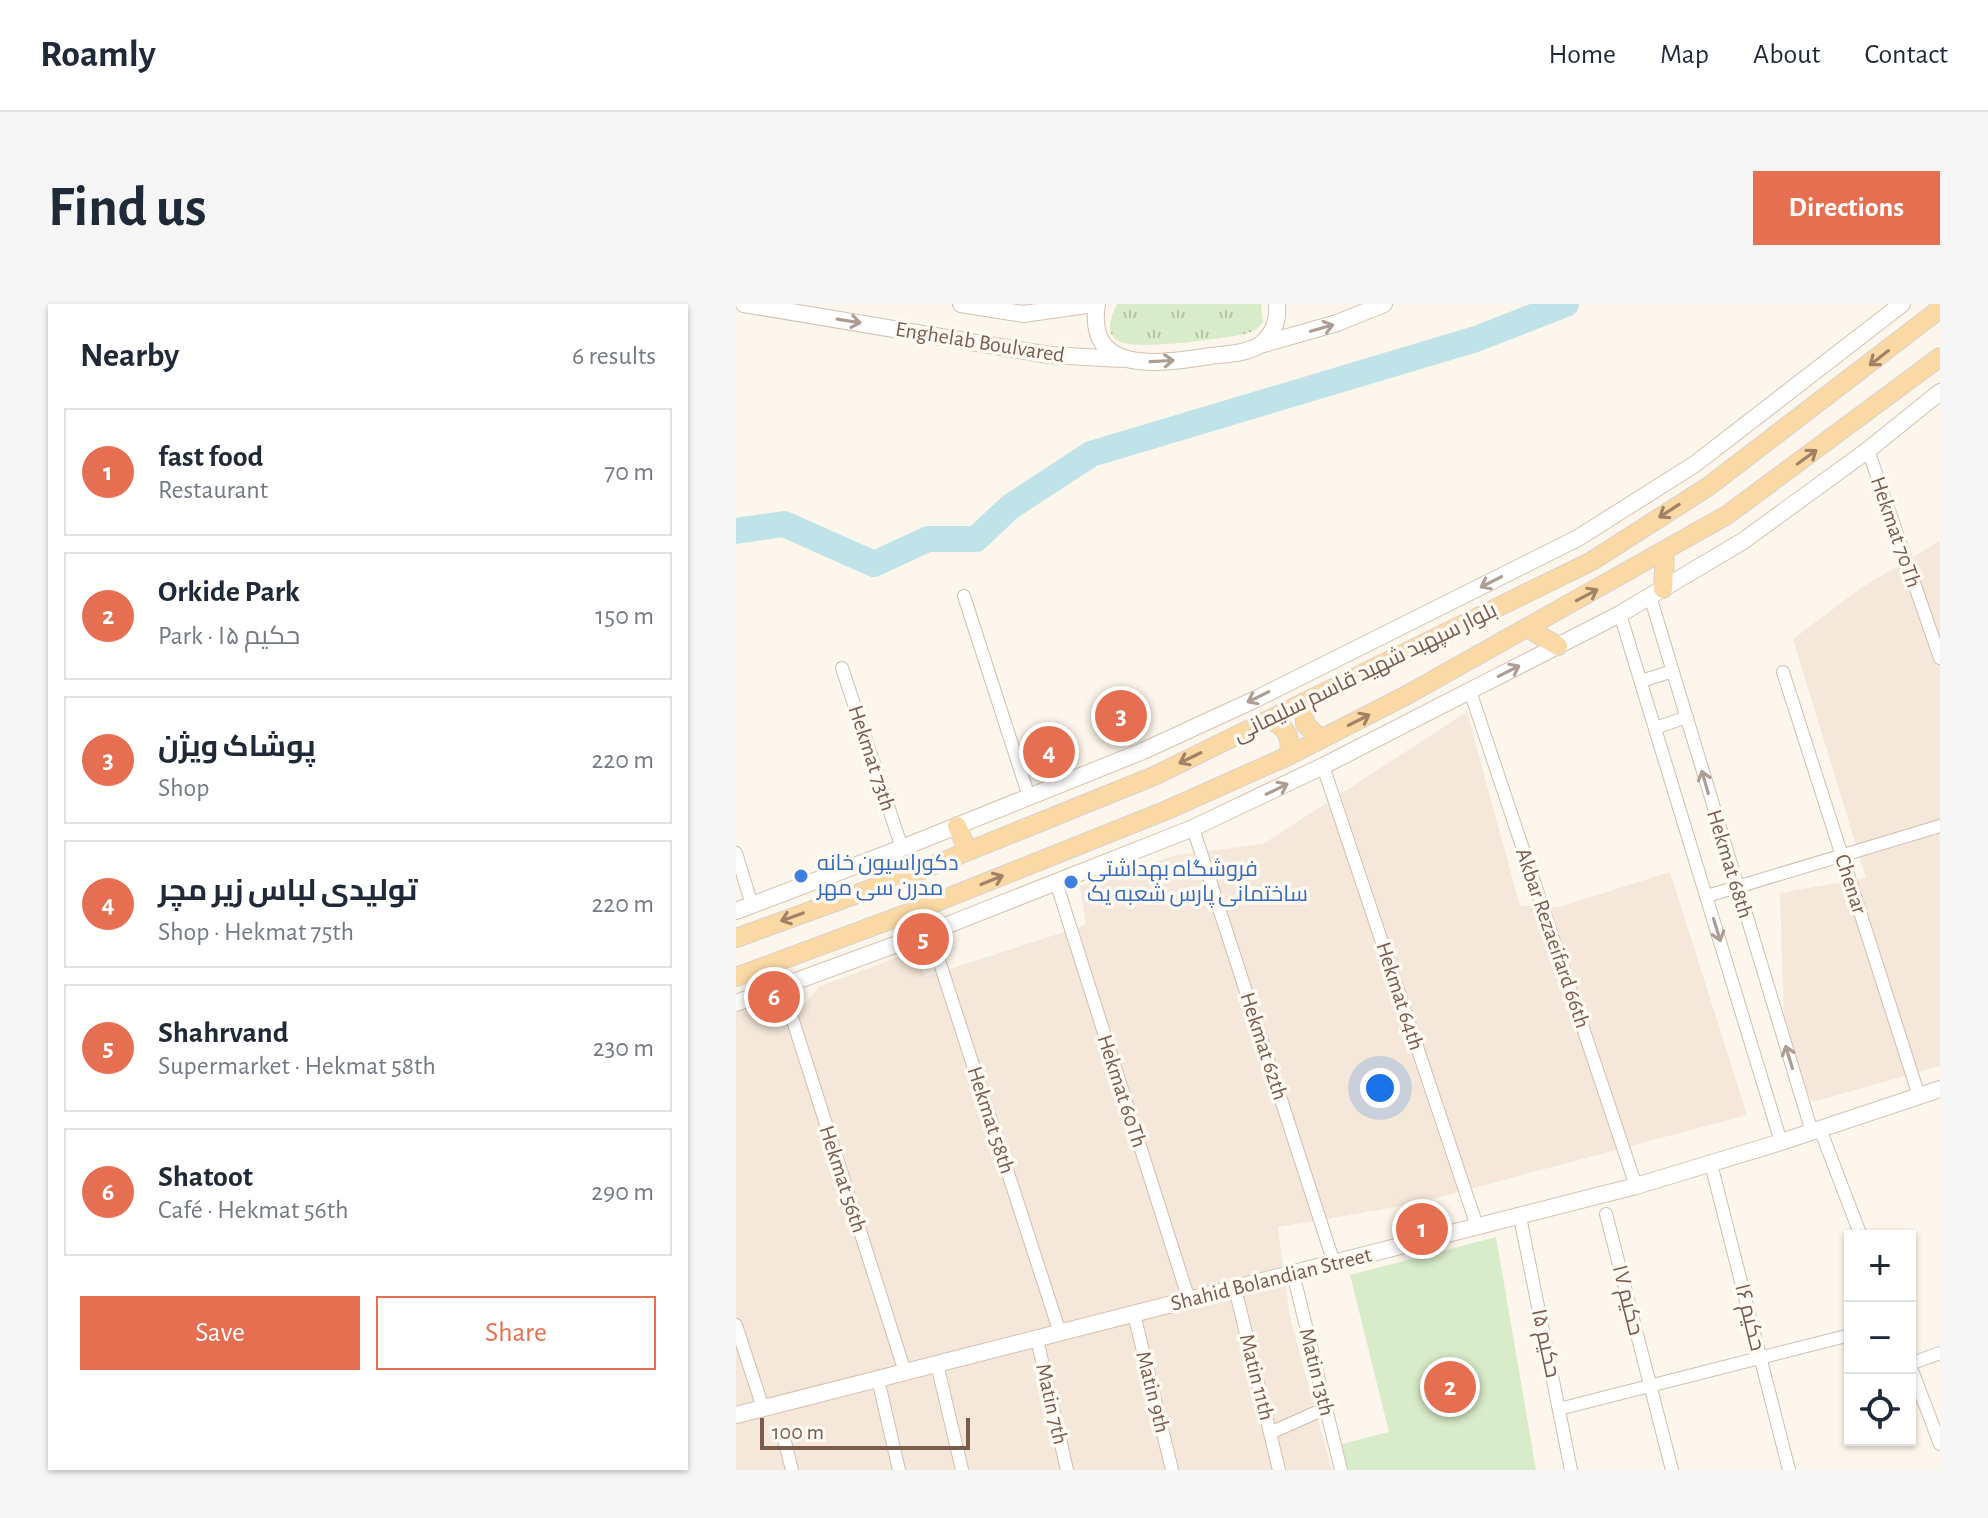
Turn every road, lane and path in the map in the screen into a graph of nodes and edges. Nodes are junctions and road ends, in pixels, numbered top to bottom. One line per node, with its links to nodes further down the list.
1 (744, 304): 10 (street, Enghelab Boulvared, one-way to 10)
2 (961, 304): 3 (street, Enghelab Boulvared)
3 (1095, 304): 10 (street)
4 (1277, 304): 8 (street)
5 (1384, 304): 8 (street, Enghelab Boulvared, one-way to 5)
6 (1902, 304): 32 (street, one-way to 32)
7 (1939, 309): 25 (main road, بلوار سپهبد شهید قاسم سلیمانی, one-way to 25)
8 (1259, 345): 10 (street, Enghelab Boulvared, one-way to 8)
9 (1940, 357): 13 (main road, بلوار سپهبد شهید قاسم سلیمانی, one-way to 9)
10 (1122, 359)
11 (1940, 392): 12 (street)
12 (1868, 450): 14 (street); 19 (street, Hekmat 70Th)
13 (1665, 551): 14 (main road); 17 (main road, بلوار سپهبد شهید قاسم سلیمانی, one-way to 13)
14 (1656, 593): 16 (street); 21 (street, Hekmat 68th)
15 (964, 596): 32 (street)
16 (1620, 614): 18 (street); 23 (street, Hekmat 68th)
17 (1527, 628): 18 (main road); 29 (main road, بلوار سپهبد شهید قاسم سلیمانی, one-way to 17)
18 (1558, 646): 24 (street, one-way to 18)
19 (1940, 658)
20 (842, 668): 36 (street, Hekmat 73th)
21 (1673, 671): 23 (street); 26 (street, Hekmat 68th)
22 (1783, 672): 39 (street, Chenar)
23 (1641, 681): 28 (street, Hekmat 68th)
24 (1470, 691): 31 (street); 55 (street, Akbar Rezaeifard 66th)
25 (1304, 702): 27 (main road, بلوار سپهبد شهید قاسم سلیمانی); 29 (main road)
26 (1687, 717): 28 (street); 41 (street, Hekmat 68th, one-way to 26)
27 (1268, 720): 30 (main road); 37 (main road, بلوار سپهبد شهید قاسم سلیمانی, one-way to 37)
28 (1655, 728): 42 (street, Hekmat 68th)
29 (1321, 739): 30 (main road, بلوار سپهبد شهید قاسم سلیمانی)
30 (1288, 756): 44 (main road, بلوار سپهبد شهید قاسم سلیمانی, one-way to 30)
31 (1323, 766): 35 (street, one-way to 31); 58 (street, Hekmat 64th)
32 (1029, 797): 33 (street)
33 (957, 826): 36 (street); 37 (main road)
34 (1940, 826): 39 (street)
35 (1193, 828): 40 (street); 60 (street, Hekmat 62th)
36 (902, 848): 43 (street)
37 (968, 851): 46 (main road, بلوار سپهبد شهید قاسم سلیمانی, one-way to 46)
38 (736, 853): 43 (street)
39 (1842, 856): 41 (street); 51 (street, Chenar)
40 (1056, 882): 45 (street); 63 (street, Hekmat 60Th)
41 (1736, 888): 42 (street); 52 (street, Hekmat 68th, one-way to 41)
42 (1707, 896): 53 (street, Hekmat 68th, one-way to 53)
43 (744, 908)
44 (922, 908): 45 (street, Hekmat 58th); 47 (main road, بلوار سپهبد شهید قاسم سلیمانی)
45 (930, 932): 48 (street); 66 (street, Hekmat 58th)
46 (736, 938)
47 (736, 977)
48 (782, 986): 49 (street); 73 (street, Hekmat 56th)
49 (736, 1003)
50 (1940, 1089): 51 (street, Shahid Bolandian Street)
51 (1919, 1096): 52 (street, Shahid Bolandian Street)
52 (1816, 1130): 53 (street, Shahid Bolandian Street); 59 (street, Hekmat 68th)
53 (1781, 1142): 54 (street, Shahid Bolandian Street)
54 (1711, 1164): 55 (street, Shahid Bolandian Street); 70 (street, حکیم ۱۶)
55 (1636, 1186): 57 (street, Shahid Bolandian Street)
56 (1606, 1214): 76 (street, حکیم ۱۷)
57 (1520, 1217): 58 (street, Shahid Bolandian Street); 79 (street, حکیم ۱۵)
58 (1477, 1226): 60 (street, Shahid Bolandian Street)
59 (1858, 1230)
60 (1334, 1263): 61 (street, Shahid Bolandian Street)
61 (1293, 1273): 62 (street, Shahid Bolandian Street); 78 (street, Matin 13th)
62 (1235, 1288): 63 (street, Shahid Bolandian Street); 81 (street, Matin 11th)
63 (1189, 1300): 64 (street, Shahid Bolandian Street)
64 (1134, 1314): 66 (street, Shahid Bolandian Street); 89 (street, Matin 9th)
65 (736, 1325): 77 (street)
66 (1060, 1333): 68 (street, Shahid Bolandian Street)
67 (1844, 1337): 70 (street)
68 (1037, 1339): 72 (street, Shahid Bolandian Street); 88 (street, Matin 7th)
69 (1940, 1353): 71 (street)
70 (1761, 1358): 76 (street); 93 (street, حکیم ۱۶)
71 (1916, 1363)
72 (937, 1364): 73 (street, Shahid Bolandian Street); 87 (street)
73 (905, 1372): 75 (street, Shahid Bolandian Street)
74 (1913, 1374): 83 (street)
75 (878, 1379): 77 (street, Shahid Bolandian Street); 86 (street)
76 (1650, 1386): 79 (street); 92 (street, حکیم ۱۷)
77 (763, 1408): 80 (street, Shahid Bolandian Street)
78 (1326, 1408): 81 (street); 90 (street, Matin 13th)
79 (1559, 1409): 91 (street, حکیم ۱۵)
80 (736, 1415)
81 (1270, 1433): 84 (street, Matin 11th)
82 (783, 1434): 85 (street)
83 (1940, 1444)
84 (1277, 1469)
85 (792, 1470)
86 (899, 1470)
87 (962, 1470)
88 (1067, 1470)
89 (1172, 1470)
90 (1341, 1470)
91 (1571, 1470)
92 (1672, 1470)
93 (1789, 1470)

